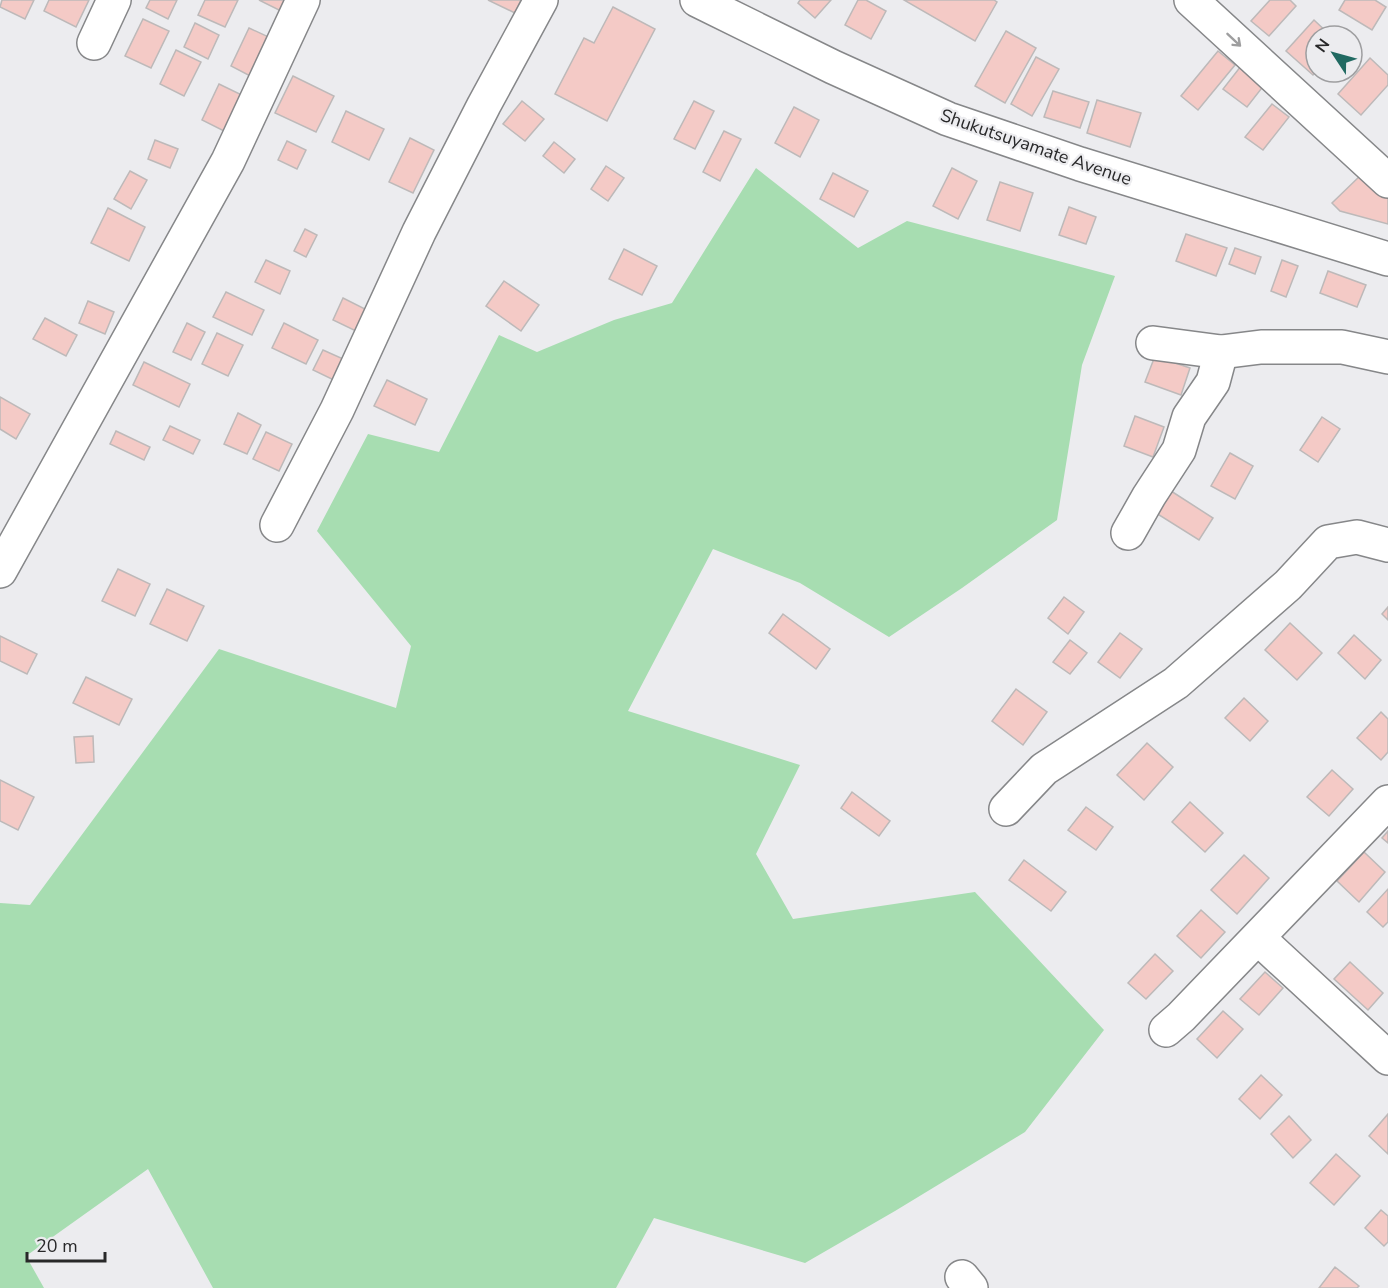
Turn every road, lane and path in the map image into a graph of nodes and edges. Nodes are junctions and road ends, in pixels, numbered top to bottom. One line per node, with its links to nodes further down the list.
1 (114, 0): 6 (street)
2 (303, 0): 15 (street)
3 (540, 0): 12 (street)
4 (697, 0): 8 (street, Shukutsuyamate Avenue)
5 (1191, 0): 7 (street, one-way to 7)
6 (94, 43)
7 (1388, 181)
8 (1388, 259)
9 (1153, 343): 10 (street)
10 (1221, 352): 11 (street); 13 (street)
11 (1388, 357)
12 (277, 525)
13 (1128, 533)
14 (1388, 545): 17 (street)
15 (0, 571)
16 (1388, 802): 18 (street)
17 (1006, 809)
18 (1258, 938): 19 (street); 20 (street)
19 (1166, 1030)
20 (1388, 1059)

